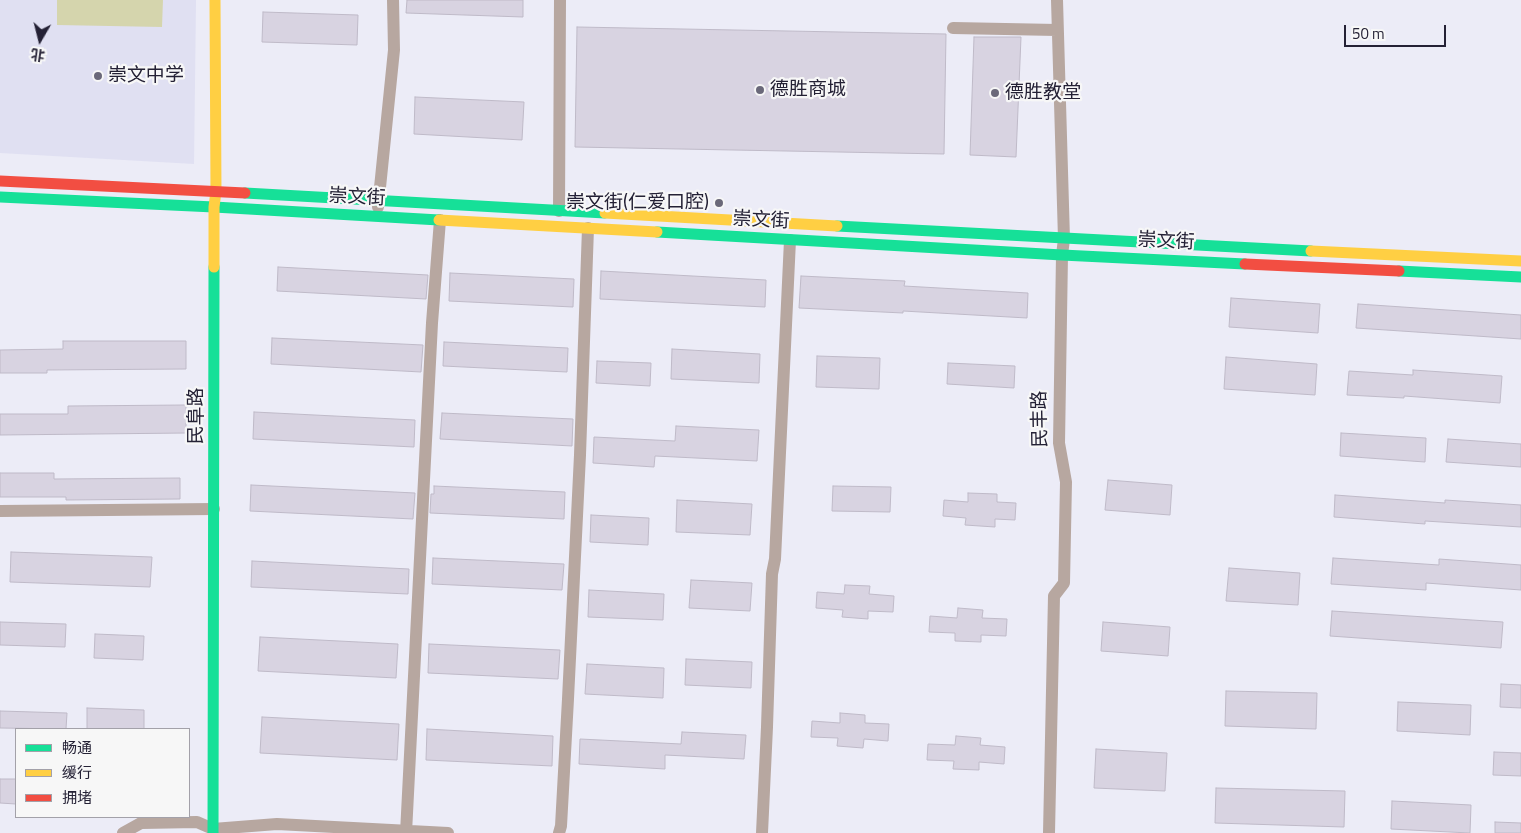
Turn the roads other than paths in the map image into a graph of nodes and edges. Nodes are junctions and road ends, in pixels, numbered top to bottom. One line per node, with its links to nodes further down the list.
1 (215, 0): 8 (street, 民阜路)
2 (393, 0): 10 (street)
3 (560, 0): 12 (street)
4 (1057, 0): 6 (street, 民丰路)
5 (953, 28): 6 (street)
6 (1058, 30): 16 (street, 民丰路)
7 (0, 181): 8 (street, 崇文街)
8 (216, 191): 10 (street, 崇文街); 11 (street, 民阜路)
9 (0, 197): 11 (street, 崇文街)
10 (378, 201): 12 (street, 崇文街); 13 (street)
11 (214, 207): 13 (street, 崇文街); 21 (street, 民阜路)
12 (559, 211): 16 (street, 崇文街)
13 (378, 217): 14 (street, 崇文街)
14 (440, 220): 15 (street, 崇文街); 24 (street)
15 (588, 228): 17 (street, 崇文街); 27 (street)
16 (1064, 239): 18 (street, 民丰路); 19 (street, 崇文街)
17 (790, 240): 18 (street, 崇文街); 28 (street)
18 (1062, 255): 20 (street, 崇文街); 29 (street, 民丰路)
19 (1521, 261)
20 (1521, 277)
21 (214, 509): 22 (street); 23 (street, 民阜路)
22 (0, 511)
23 (213, 831): 24 (street); 25 (street)
24 (406, 832): 26 (street)
25 (123, 833)
26 (448, 833)
27 (559, 833)
28 (762, 833)
29 (1049, 833)

